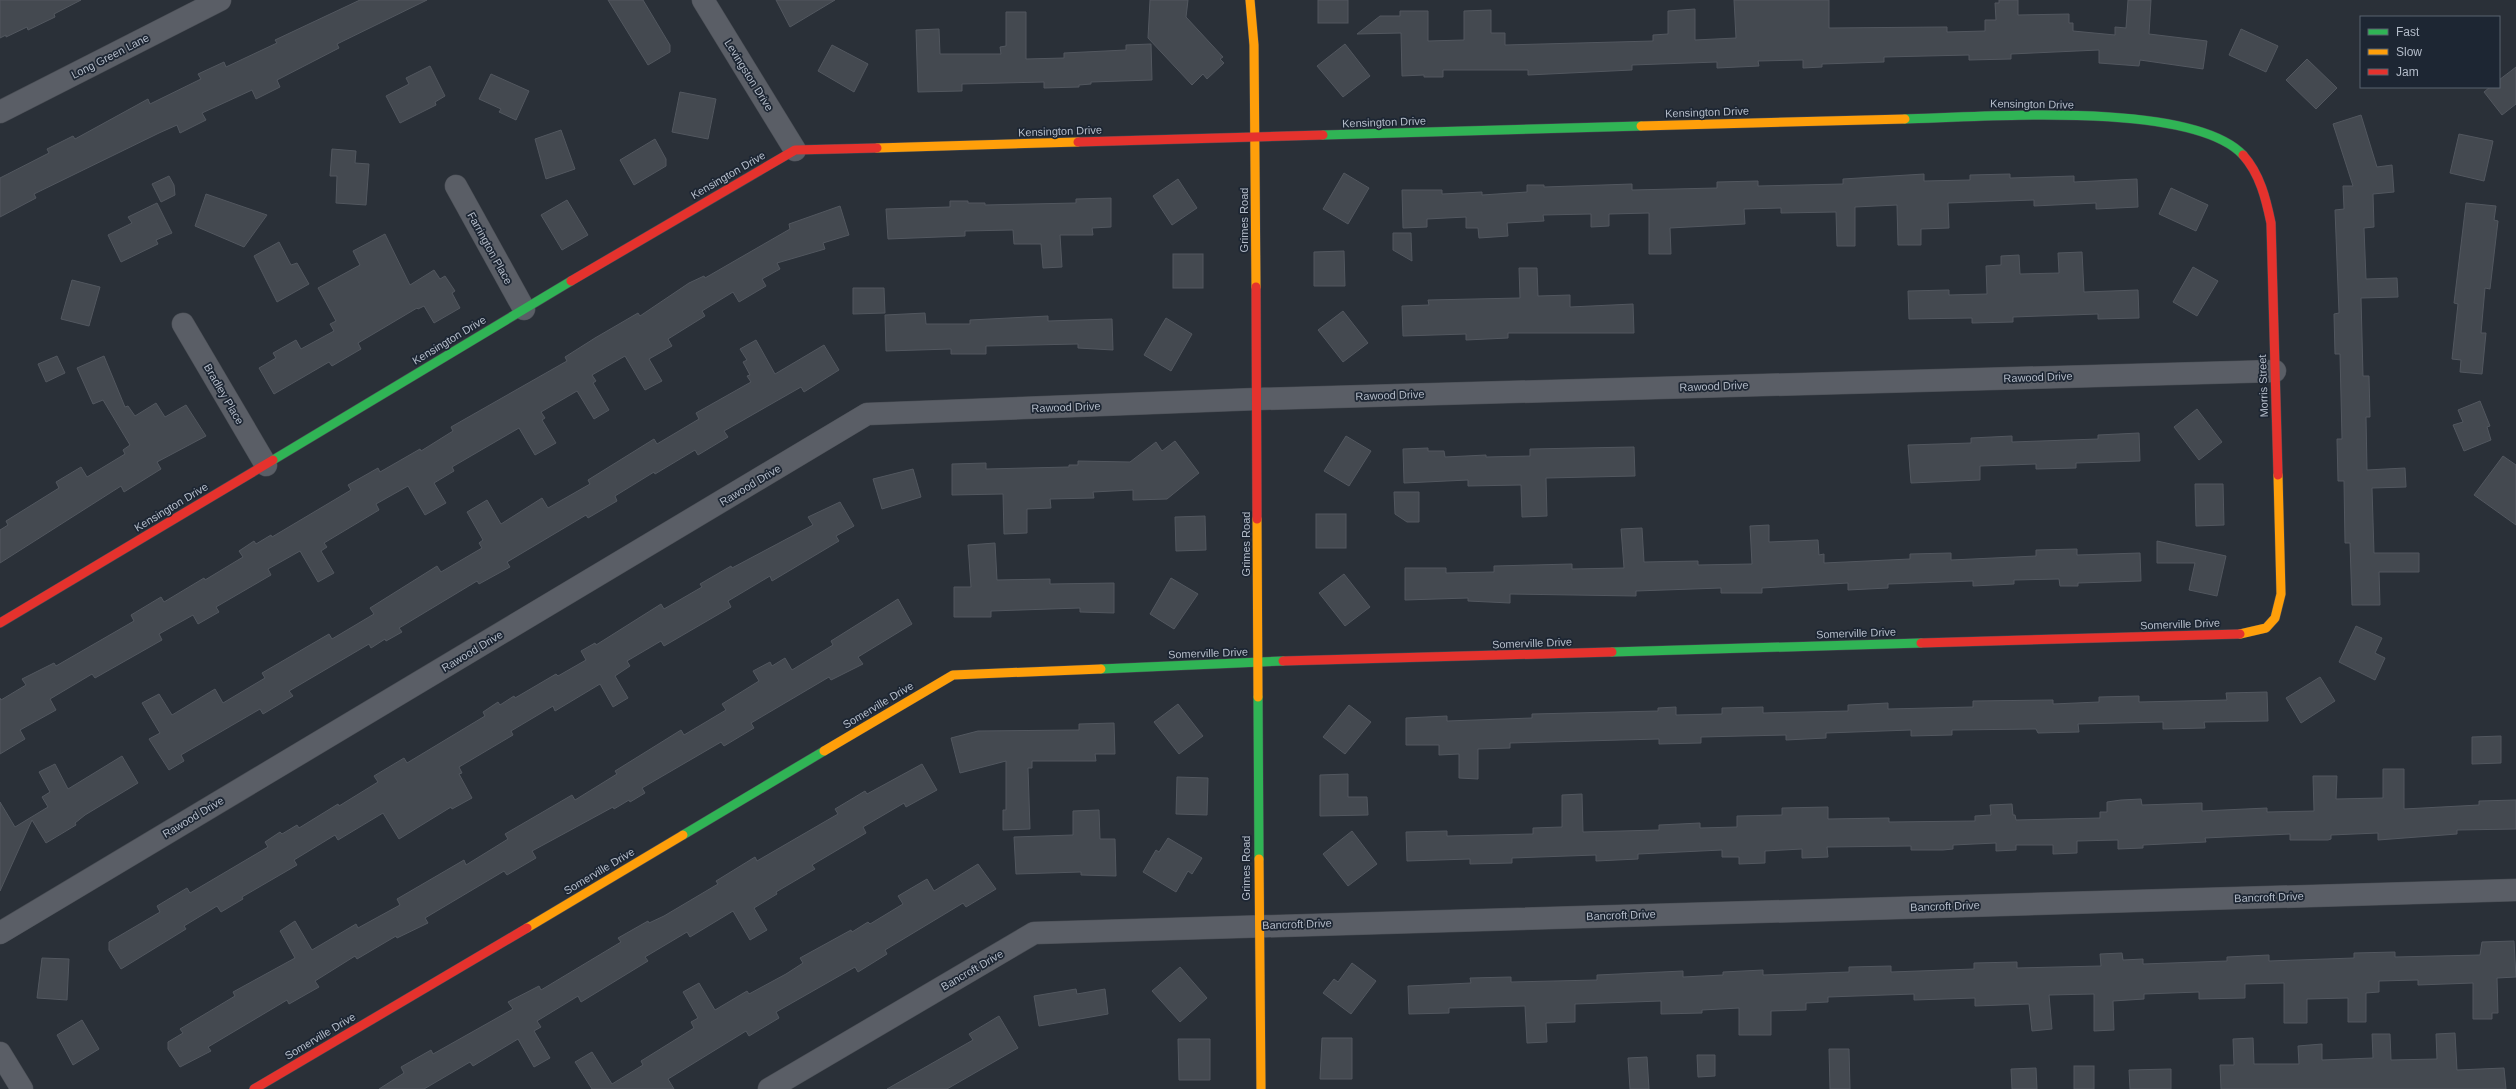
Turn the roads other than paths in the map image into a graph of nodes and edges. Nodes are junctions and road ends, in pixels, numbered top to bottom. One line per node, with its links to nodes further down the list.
1 (220, 0): 4 (street, Long Green Lane)
2 (703, 0): 6 (street, Levingston Drive)
3 (1250, 0): 5 (street, Grimes Road)
4 (0, 112)
5 (1255, 137): 6 (street, Kensington Drive); 7 (street, Kensington Drive); 12 (street, Grimes Road)
6 (795, 150): 9 (street, Kensington Drive)
7 (2242, 154): 11 (street, Morris Street)
8 (456, 186): 9 (street, Farrington Place)
9 (524, 309): 13 (street, Kensington Drive)
10 (183, 324): 13 (street, Bradley Place)
11 (2275, 370): 12 (street, Rawood Drive); 15 (street, Morris Street)
12 (1257, 399): 16 (street, Grimes Road); 19 (street, Rawood Drive)
13 (266, 465): 14 (street, Kensington Drive)
14 (0, 623)
15 (2273, 623): 16 (street, Somerville Drive)
16 (1259, 662): 18 (street, Grimes Road); 22 (street, Somerville Drive)
17 (2516, 890): 18 (street, Bancroft Drive)
18 (1258, 925): 23 (street, Bancroft Drive); 24 (street, Grimes Road)
19 (0, 933)
20 (0, 1053): 21 (street)
21 (22, 1089)
22 (254, 1089)
23 (769, 1089)
24 (1261, 1089)

